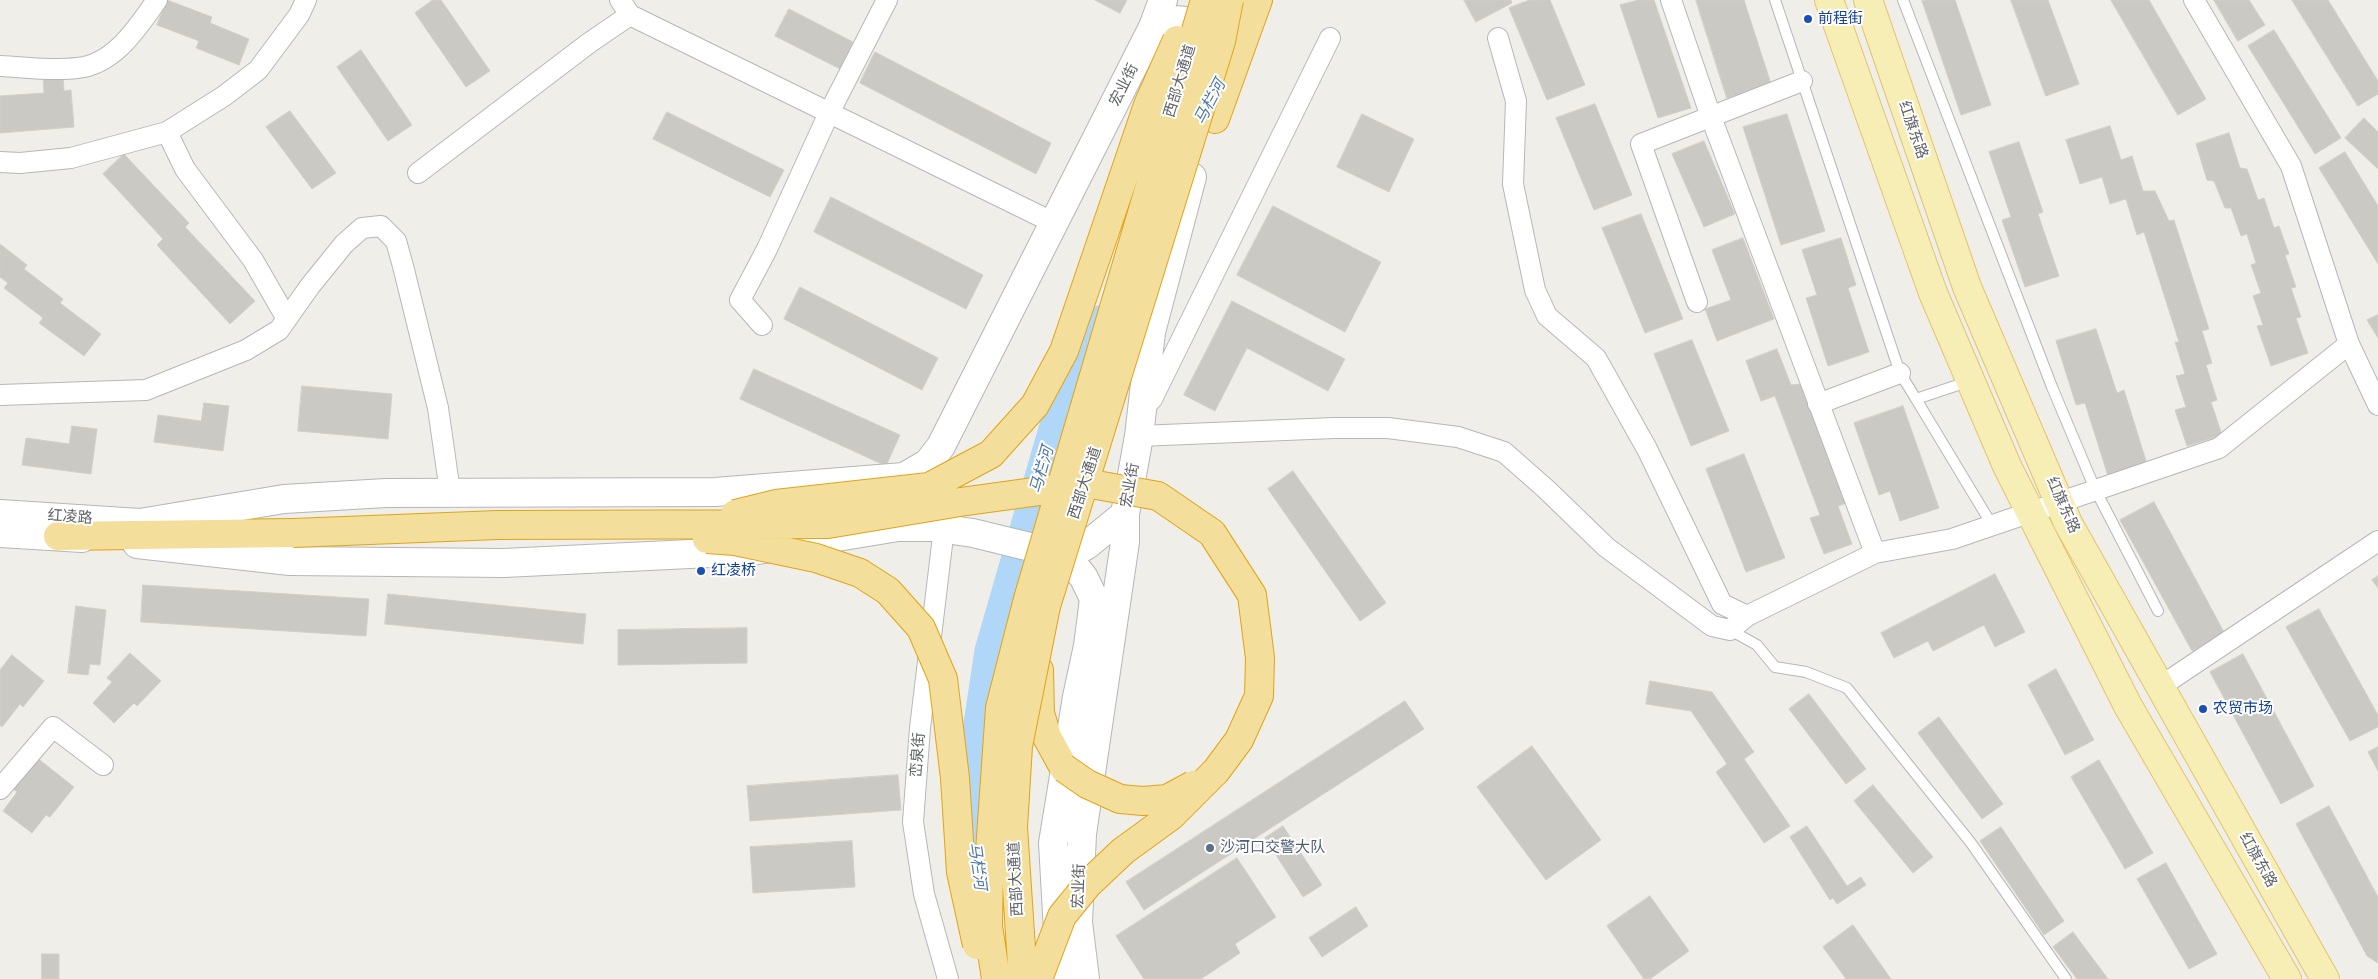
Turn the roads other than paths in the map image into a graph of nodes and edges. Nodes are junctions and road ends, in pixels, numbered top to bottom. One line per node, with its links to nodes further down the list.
1 (157, 0): 20 (street)
2 (306, 0): 25 (street)
3 (887, 0): 23 (street)
4 (1163, 0): 17 (main road, 宏业街)
5 (1195, 0): 51 (highway, bridge)
6 (1205, 0): 70 (highway, 西部大通道, bridge)
7 (1229, 0): 29 (highway, 西部大通道, bridge)
8 (1238, 0): 21 (main road, 宏业街)
9 (1258, 0): 29 (highway, bridge)
10 (1671, 0): 24 (street)
11 (1775, 0): 22 (lane)
12 (1829, 0): 35 (main road)
13 (1868, 0): 45 (main road, 红旗东路)
14 (1903, 0): 43 (lane)
15 (2194, 0): 33 (street)
16 (625, 7): 23 (street); 27 (street)
17 (1153, 27): 21 (main road); 28 (main road, 宏业街)
18 (1330, 38): 40 (street)
19 (1498, 38): 61 (street)
20 (0, 66)
21 (1220, 68): 40 (main road, 宏业街)
22 (1802, 81): 24 (street); 34 (lane)
23 (830, 113): 28 (street); 32 (street)
24 (1711, 117): 30 (street); 38 (street)
25 (167, 132): 26 (street); 31 (street)
26 (0, 162)
27 (418, 173)
28 (1054, 223): 41 (main road, 宏业街)
29 (1153, 263): 62 (highway, 西部大通道, bridge)
30 (1697, 302)
31 (287, 319): 36 (street); 44 (street)
32 (762, 325)
33 (2349, 344): 39 (street); 43 (street)
34 (1900, 373): 37 (lane); 38 (street)
35 (1970, 381): 37 (lane); 48 (main road)
36 (0, 395)
37 (1916, 399): 52 (lane)
38 (1818, 404): 58 (street)
39 (2378, 405)
40 (1141, 412): 47 (main road, 宏业街); 63 (street)
41 (941, 446): 42 (main road, 宏业街); 53 (main road)
42 (904, 477): 44 (main road, 红凌路)
43 (2095, 489): 45 (street); 60 (lane)
44 (450, 492): 49 (main road, 红凌路)
45 (2061, 501): 48 (street); 64 (main road, 红旗东路)
46 (0, 514): 49 (main road, 红凌路)
47 (1124, 514): 59 (main road); 74 (main road, 宏业街)
48 (2031, 514): 52 (street); 76 (main road)
49 (140, 522): 55 (highway)
50 (498, 524): 51 (highway, bridge); 55 (highway, bridge); 69 (highway, bridge)
51 (695, 524): 66 (highway, bridge)
52 (1992, 525): 58 (street)
53 (944, 528): 56 (main road, 红凌路); 59 (main road, 红凌路); 68 (street, 峦泉街)
54 (0, 533): 56 (main road, 红凌路)
55 (293, 533): 56 (highway)
56 (58, 536)
57 (2378, 541): 64 (street)
58 (1875, 553): 61 (street)
59 (1066, 556): 73 (main road, 宏业街)
60 (2158, 611)
61 (1747, 616): 63 (street)
62 (1042, 626): 66 (highway, bridge); 71 (highway, 西部大通道, bridge)
63 (1730, 630): 75 (lane)
64 (2160, 686): 77 (main road, 红旗东路)
65 (103, 765): 67 (street)
66 (1216, 771): 72 (highway, bridge)
67 (0, 789)
68 (948, 979)
69 (985, 979)
70 (996, 979)
71 (1023, 979)
72 (1038, 979)
73 (1066, 979)
74 (1085, 979)
75 (2066, 979)
76 (2287, 979)
77 (2325, 979)

